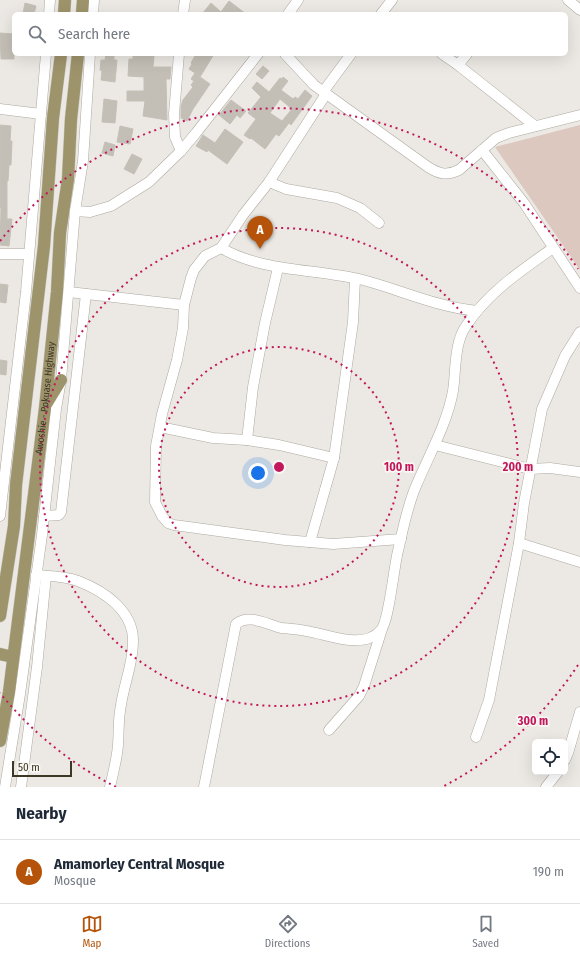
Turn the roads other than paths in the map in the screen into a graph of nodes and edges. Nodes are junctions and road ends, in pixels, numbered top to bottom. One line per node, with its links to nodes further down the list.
1 (50, 0): 10 (street)
2 (65, 0): 11 (main road)
3 (83, 0): 12 (main road)
4 (94, 0): 13 (street)
5 (185, 0): 14 (street)
6 (298, 0): 15 (street)
7 (392, 0): 16 (street)
8 (568, 0): 9 (street)
9 (580, 10)
10 (49, 12)
11 (64, 12)
12 (82, 12)
13 (93, 12)
14 (183, 12)
15 (289, 12)
16 (386, 12)
17 (46, 56): 30 (street)
18 (61, 56): 69 (main road, Awoshie - Pokuase Highway)
19 (78, 56): 51 (main road, Awoshie - Pokuase Highway)
20 (90, 56): 36 (street)
21 (179, 56): 34 (street)
22 (256, 56): 34 (street)
23 (287, 56): 28 (street)
24 (349, 56): 28 (street)
25 (445, 56): 27 (street)
26 (465, 56): 27 (street)
27 (458, 65): 32 (street)
28 (324, 93): 33 (street); 35 (street)
29 (0, 109): 30 (street)
30 (42, 114): 41 (street)
31 (580, 115): 32 (street)
32 (534, 126): 33 (street)
33 (482, 150): 39 (street)
34 (181, 151): 36 (street)
35 (269, 182): 37 (street); 38 (street)
36 (75, 211): 45 (street)
37 (379, 223)
38 (221, 248): 42 (street); 47 (street)
39 (553, 248): 44 (street); 48 (street)
40 (0, 254): 41 (street)
41 (28, 254): 58 (street)
42 (278, 268): 43 (street); 53 (street)
43 (356, 279): 48 (street); 55 (street)
44 (580, 288)
45 (69, 292): 46 (street); 50 (street)
46 (86, 294): 47 (street); 60 (street)
47 (184, 305): 52 (street)
48 (477, 311): 54 (street)
49 (580, 332): 56 (street)
50 (61, 380): 51 (main road); 60 (street)
51 (45, 408): 72 (main road, Awoshie - Pokuase Highway)
52 (160, 427): 53 (street); 62 (street)
53 (247, 440): 55 (street)
54 (435, 445): 56 (street); 61 (street)
55 (334, 458): 62 (street)
56 (530, 469): 57 (street); 63 (street)
57 (580, 472)
58 (2, 480): 59 (street)
59 (0, 516)
60 (44, 516): 65 (street)
61 (401, 539): 62 (street); 70 (street)
62 (310, 542)
63 (519, 543): 64 (street); 77 (street)
64 (580, 562)
65 (36, 575): 66 (street); 67 (street)
66 (46, 576): 68 (street); 83 (street)
67 (31, 610): 68 (street); 73 (street)
68 (43, 612): 74 (street)
69 (0, 616)
70 (382, 629): 76 (street); 84 (street)
71 (0, 654): 72 (main road)
72 (13, 657): 78 (main road, Awoshie - Pokuase Highway)
73 (19, 704): 74 (street); 81 (street)
74 (32, 708): 82 (street)
75 (580, 712): 79 (street)
76 (328, 730)
77 (476, 737)
78 (0, 741)
79 (568, 753)
80 (556, 775): 85 (street)
81 (5, 787)
82 (21, 787)
83 (110, 787)
84 (204, 787)
85 (546, 787)

